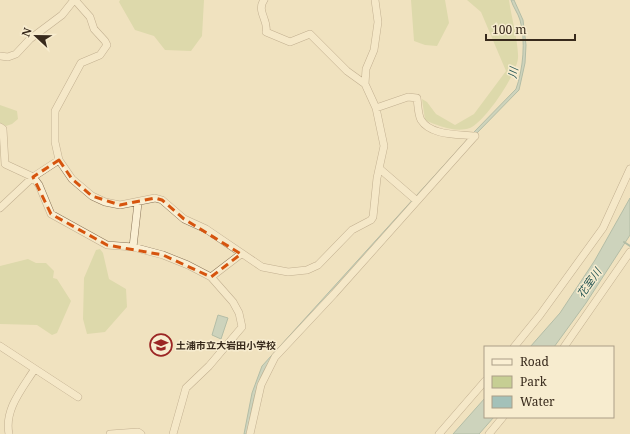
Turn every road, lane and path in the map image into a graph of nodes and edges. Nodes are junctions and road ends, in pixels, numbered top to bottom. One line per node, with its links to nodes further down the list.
1 (75, 0): 4 (street); 8 (street)
2 (264, 0): 5 (street)
3 (375, 0): 5 (street)
4 (0, 56)
5 (365, 84): 6 (street)
6 (376, 108): 9 (street); 12 (street)
7 (0, 128): 11 (street)
8 (59, 160): 11 (street); 13 (street)
9 (380, 168): 12 (street); 17 (street)
10 (630, 169): 20 (street)
11 (33, 177): 14 (street); 15 (street)
12 (417, 201): 31 (street)
13 (138, 203): 15 (street); 17 (street)
14 (0, 208)
15 (133, 247): 18 (street)
16 (630, 252): 21 (street)
17 (240, 254): 18 (street)
18 (211, 277): 30 (street)
19 (0, 346): 22 (street)
20 (515, 346)
21 (565, 346)
22 (34, 370): 24 (street); 27 (street)
23 (484, 382): 32 (street)
24 (78, 397)
25 (503, 418): 33 (street)
26 (0, 429): 27 (street)
27 (8, 431)
28 (110, 434): 29 (street)
29 (140, 434)
30 (173, 434)
31 (250, 434)
32 (439, 434)
33 (489, 434)

